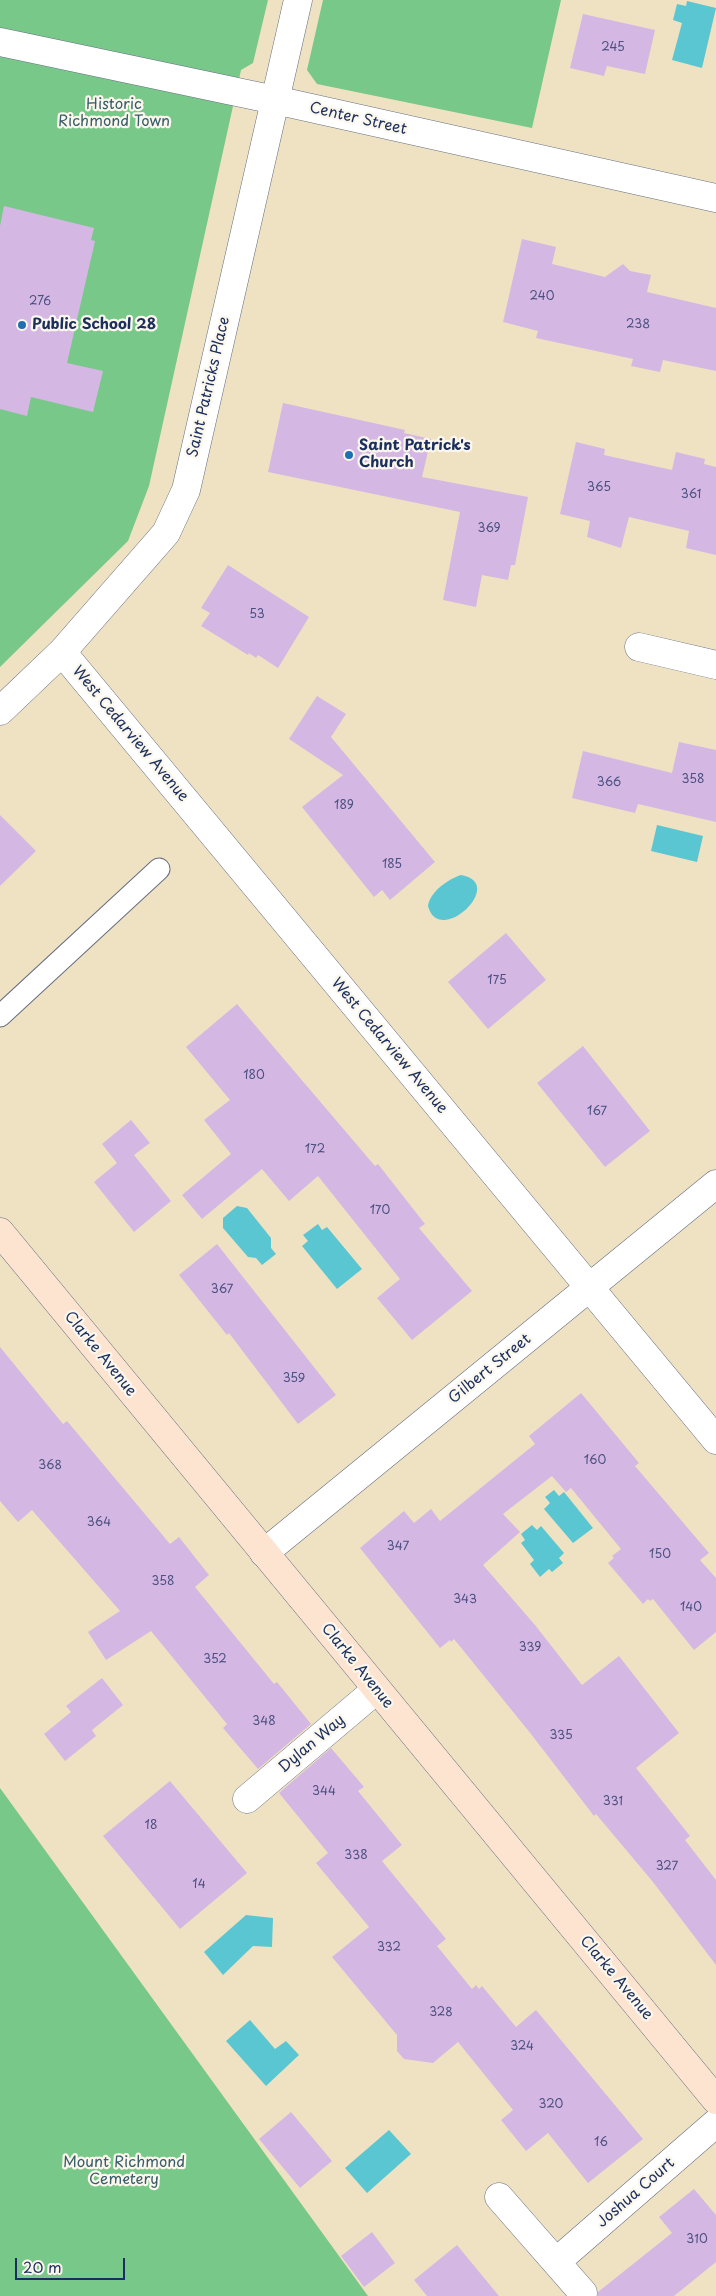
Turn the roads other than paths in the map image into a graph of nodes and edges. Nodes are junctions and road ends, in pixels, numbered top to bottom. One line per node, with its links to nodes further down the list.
1 (298, 0): 3 (street, Saint Patricks Place)
2 (0, 42): 3 (street, Center Street)
3 (275, 100): 4 (street, Center Street); 6 (street, Saint Patricks Place)
4 (716, 198)
5 (639, 647): 7 (street)
6 (62, 652): 8 (street, Saint Patricks Place); 13 (street, West Cedarview Avenue)
7 (716, 665)
8 (0, 711)
9 (159, 869): 10 (lane)
10 (0, 1016)
11 (716, 1184): 13 (street, Gilbert Street)
12 (0, 1232): 15 (street, Clarke Avenue)
13 (590, 1288): 14 (street, West Cedarview Avenue); 15 (street, Gilbert Street)
14 (716, 1440)
15 (264, 1553): 16 (street, Clarke Avenue)
16 (376, 1690): 17 (street, Dylan Way); 18 (street, Clarke Avenue)
17 (247, 1798)
18 (716, 2100)
19 (716, 2123): 21 (street, Joshua Court)
20 (499, 2197): 21 (street)
21 (556, 2262): 22 (street)
22 (583, 2293)

